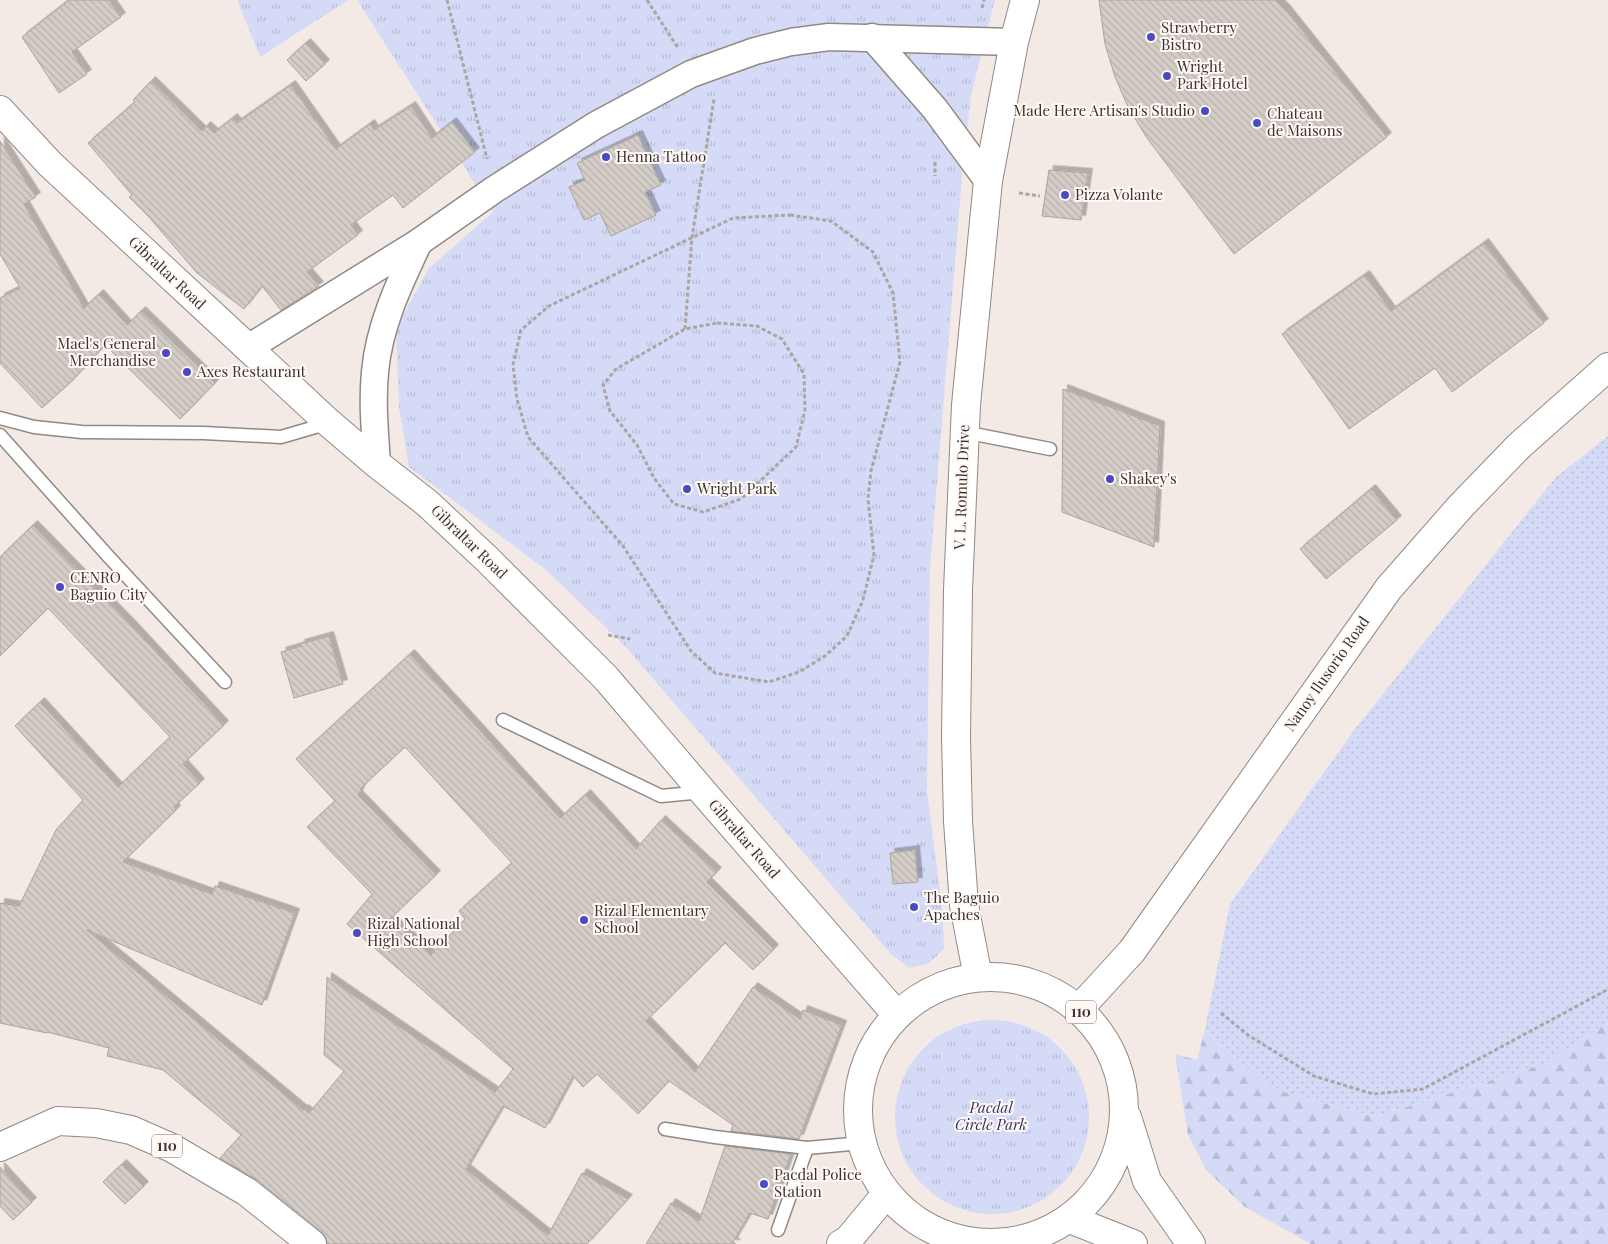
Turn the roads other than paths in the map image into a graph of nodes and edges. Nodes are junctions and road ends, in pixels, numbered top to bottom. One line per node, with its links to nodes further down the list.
1 (1024, 0): 3 (main road, V. L. Romulo Drive)
2 (872, 37): 3 (street); 5 (street); 6 (street)
3 (1014, 42): 5 (main road, V. L. Romulo Drive)
4 (0, 110): 7 (main road, Gibraltar Road)
5 (988, 180): 11 (main road, V. L. Romulo Drive)
6 (419, 242): 7 (street); 14 (street)
7 (248, 348): 10 (main road, Gibraltar Road)
8 (1608, 367): 19 (main road, Nanoy Ilusorio Road)
9 (0, 418): 10 (lane)
10 (329, 422): 14 (main road, Gibraltar Road)
11 (964, 432): 13 (lane); 18 (main road, V. L. Romulo Drive)
12 (0, 435): 15 (lane)
13 (1050, 449)
14 (377, 464): 17 (main road, Gibraltar Road)
15 (224, 682)
16 (503, 720): 17 (lane)
17 (703, 792): 20 (main road, Gibraltar Road)
18 (978, 977): 19 (main road, 110); 20 (main road, 110)
19 (1079, 1009): 21 (main road, 110)
20 (897, 1015): 23 (main road, 110)
21 (1125, 1112): 27 (main road, 110); 33 (main road, 110)
22 (665, 1129): 25 (lane)
23 (862, 1142): 25 (lane); 26 (main road, 110)
24 (0, 1147): 31 (main road, 110)
25 (807, 1148): 28 (lane)
26 (887, 1193): 29 (main road, 110); 32 (main road)
27 (1070, 1219): 29 (main road, 110); 30 (main road)
28 (778, 1230)
29 (974, 1243)
30 (1129, 1243)
31 (312, 1244)
32 (841, 1244)
33 (1190, 1244)

